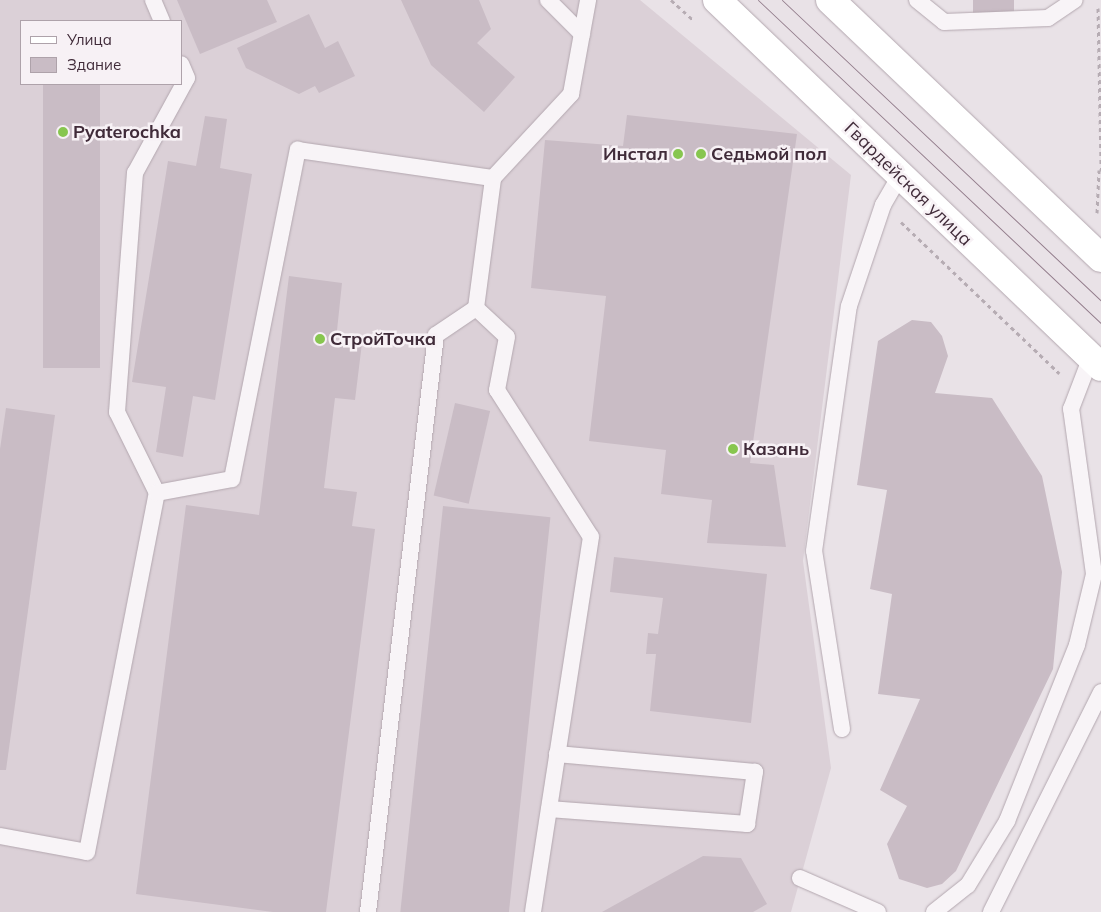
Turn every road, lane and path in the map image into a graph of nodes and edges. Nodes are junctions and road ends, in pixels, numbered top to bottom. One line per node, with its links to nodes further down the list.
1 (153, 0): 9 (lane)
2 (548, 0): 10 (lane)
3 (588, 0): 10 (lane)
4 (716, 0): 13 (main road, Гвардейская улица)
5 (830, 0): 16 (main road)
6 (917, 0): 7 (lane)
7 (1075, 0)
8 (1098, 0): 12 (path)
9 (162, 20)
10 (582, 34): 14 (lane)
11 (182, 66): 19 (lane)
12 (1100, 170): 15 (path)
13 (899, 177): 18 (main road, Гвардейская улица); 21 (lane)
14 (493, 178): 17 (lane); 19 (lane)
15 (1097, 216)
16 (1101, 258)
17 (476, 308): 22 (lane); 26 (lane)
18 (1096, 362): 29 (lane)
19 (157, 492): 24 (lane)
20 (1101, 692): 30 (lane)
21 (842, 729)
22 (557, 754): 23 (lane); 23 (lane)
23 (548, 809): 27 (lane)
24 (0, 836)
25 (800, 878): 28 (lane)
26 (368, 912)
27 (533, 912)
28 (878, 912)
29 (934, 912)
30 (991, 912)

